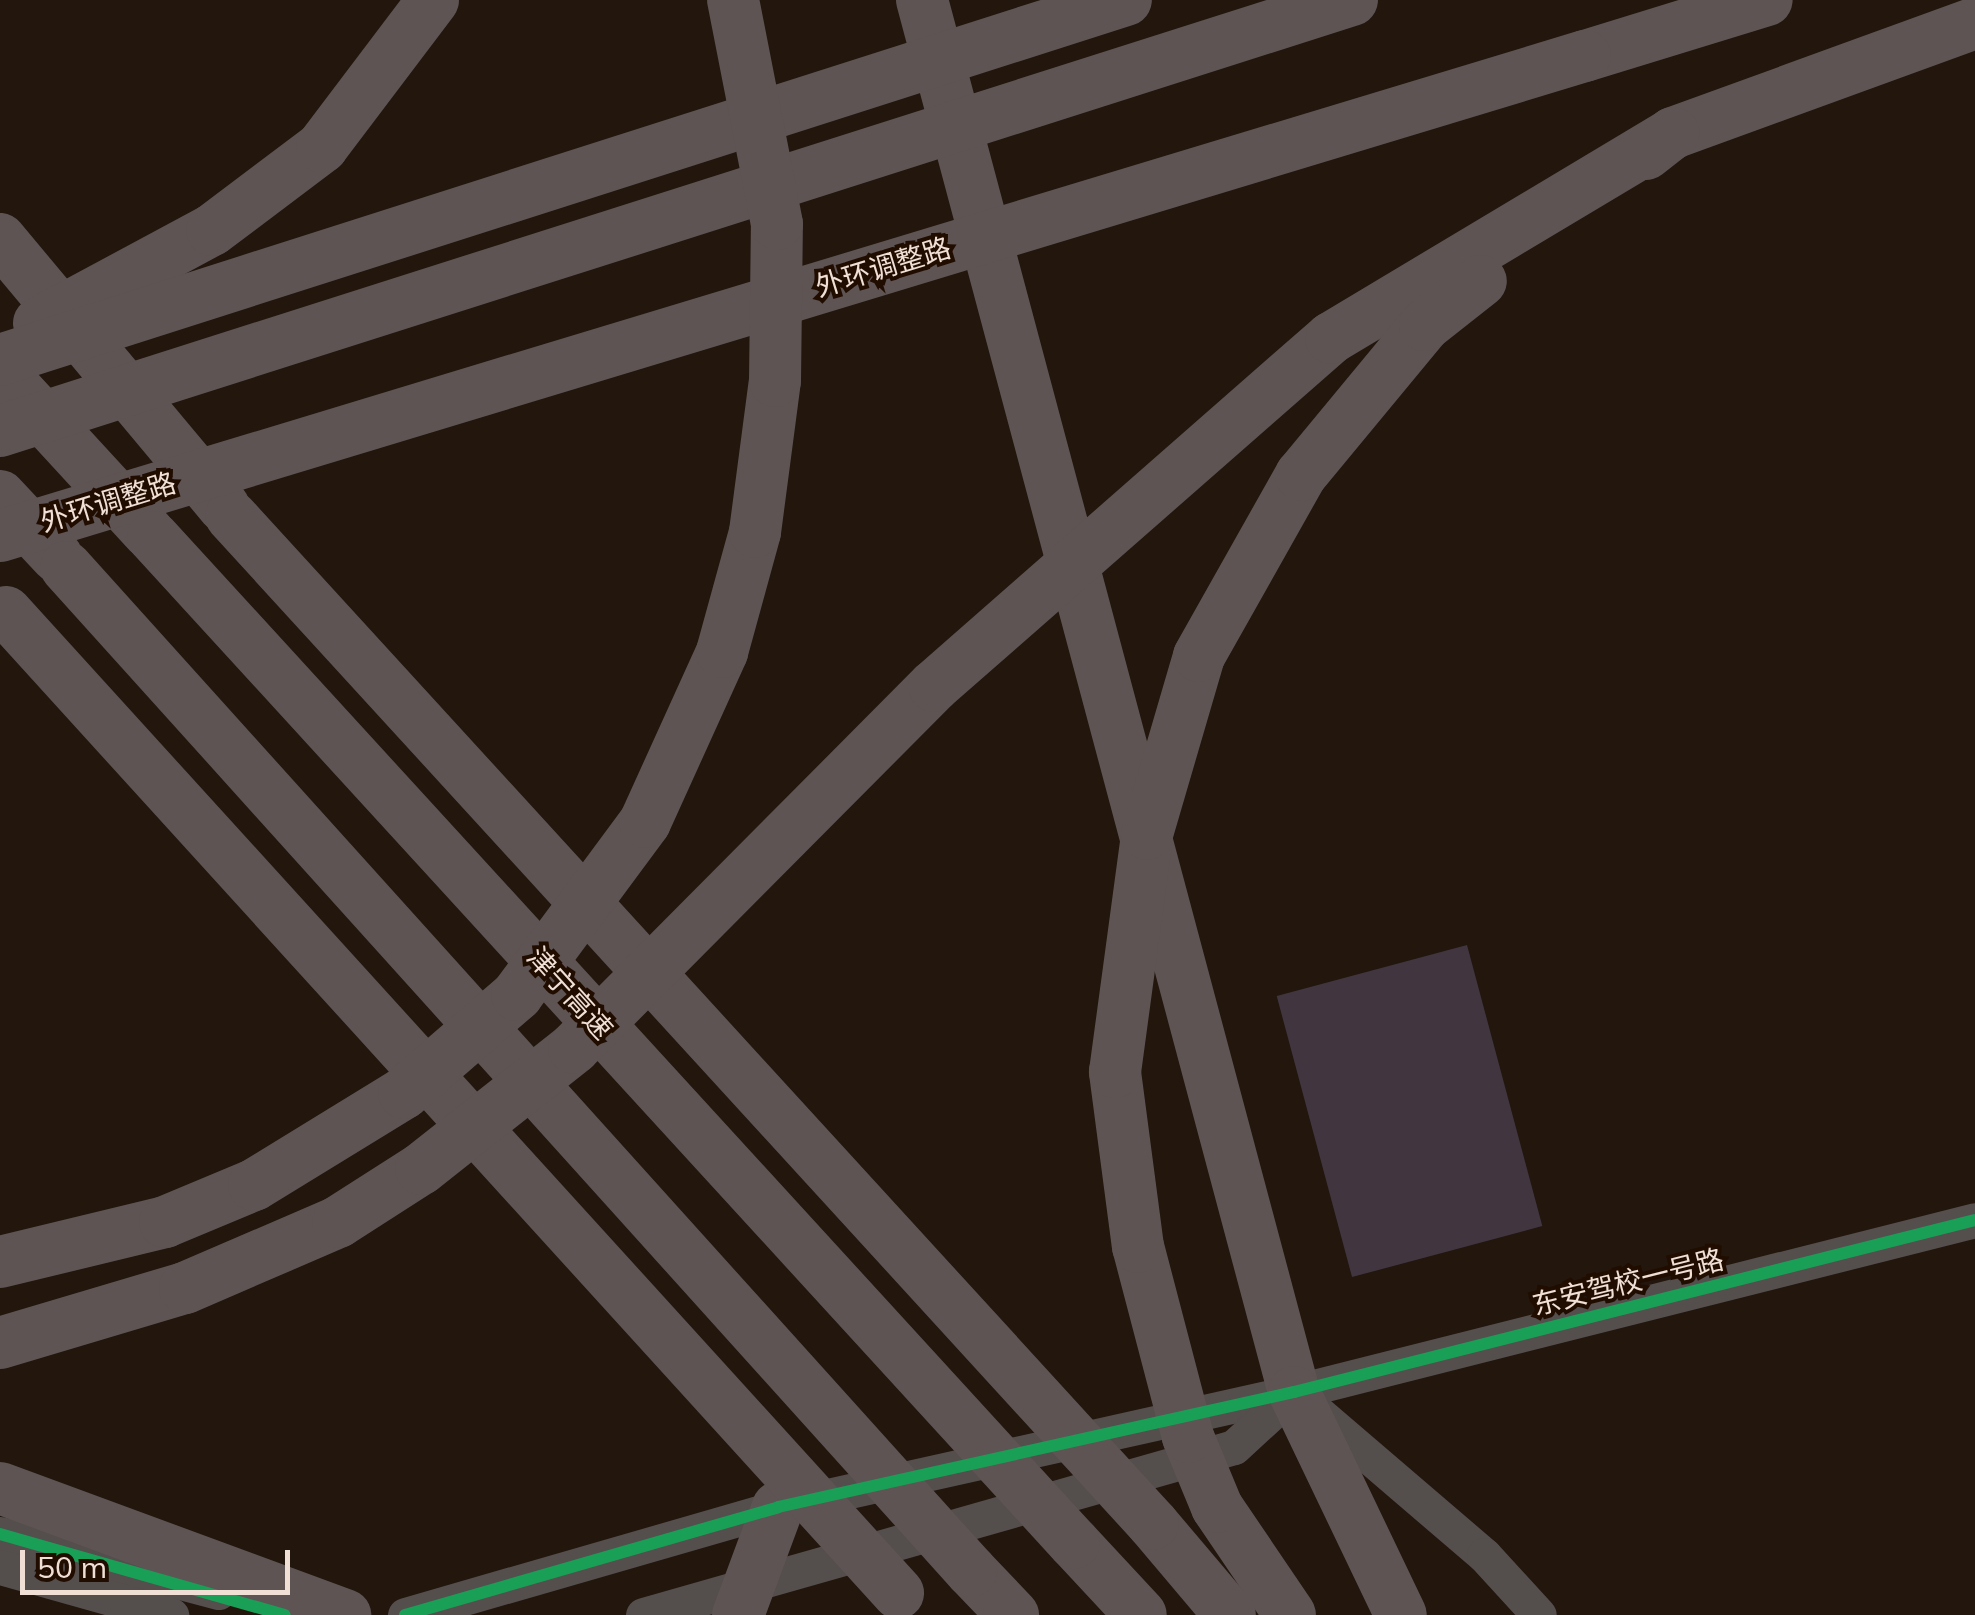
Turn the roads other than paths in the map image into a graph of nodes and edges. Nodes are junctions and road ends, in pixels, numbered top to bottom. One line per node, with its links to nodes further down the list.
1 (433, 0): 10 (highway, bridge)
2 (734, 0): 18 (highway, bridge)
3 (922, 0): 20 (highway)
4 (1126, 0): 11 (highway, bridge)
5 (1352, 0): 13 (highway, bridge)
6 (1767, 0): 15 (highway, 外环调整路, bridge)
7 (1975, 24): 8 (highway, bridge)
8 (1673, 133): 19 (highway, bridge); 36 (highway, bridge)
9 (0, 240): 35 (highway, bridge)
10 (0, 344)
11 (0, 360)
12 (0, 371): 34 (highway, 津宁高速, bridge)
13 (0, 431)
14 (0, 496): 33 (highway, bridge)
15 (0, 536)
16 (3, 608): 27 (highway, bridge)
17 (1975, 1220): 20 (street, 东安驾校一号路)
18 (0, 1262)
19 (0, 1344)
20 (1294, 1392): 22 (street, 东安驾校一号路); 25 (street); 37 (highway); 38 (street)
21 (0, 1488): 30 (highway)
22 (778, 1507): 25 (highway); 31 (street, 东安驾校一号路)
23 (0, 1534): 26 (street)
24 (0, 1567): 28 (street)
25 (744, 1597): 32 (street)
26 (227, 1604): 29 (street)
27 (909, 1604)
28 (170, 1615)
29 (286, 1615)
30 (345, 1615)
31 (405, 1615)
32 (643, 1615)
33 (1013, 1615)
34 (1141, 1615)
35 (1230, 1615)
36 (1290, 1615)
37 (1401, 1615)
38 (1539, 1615)

